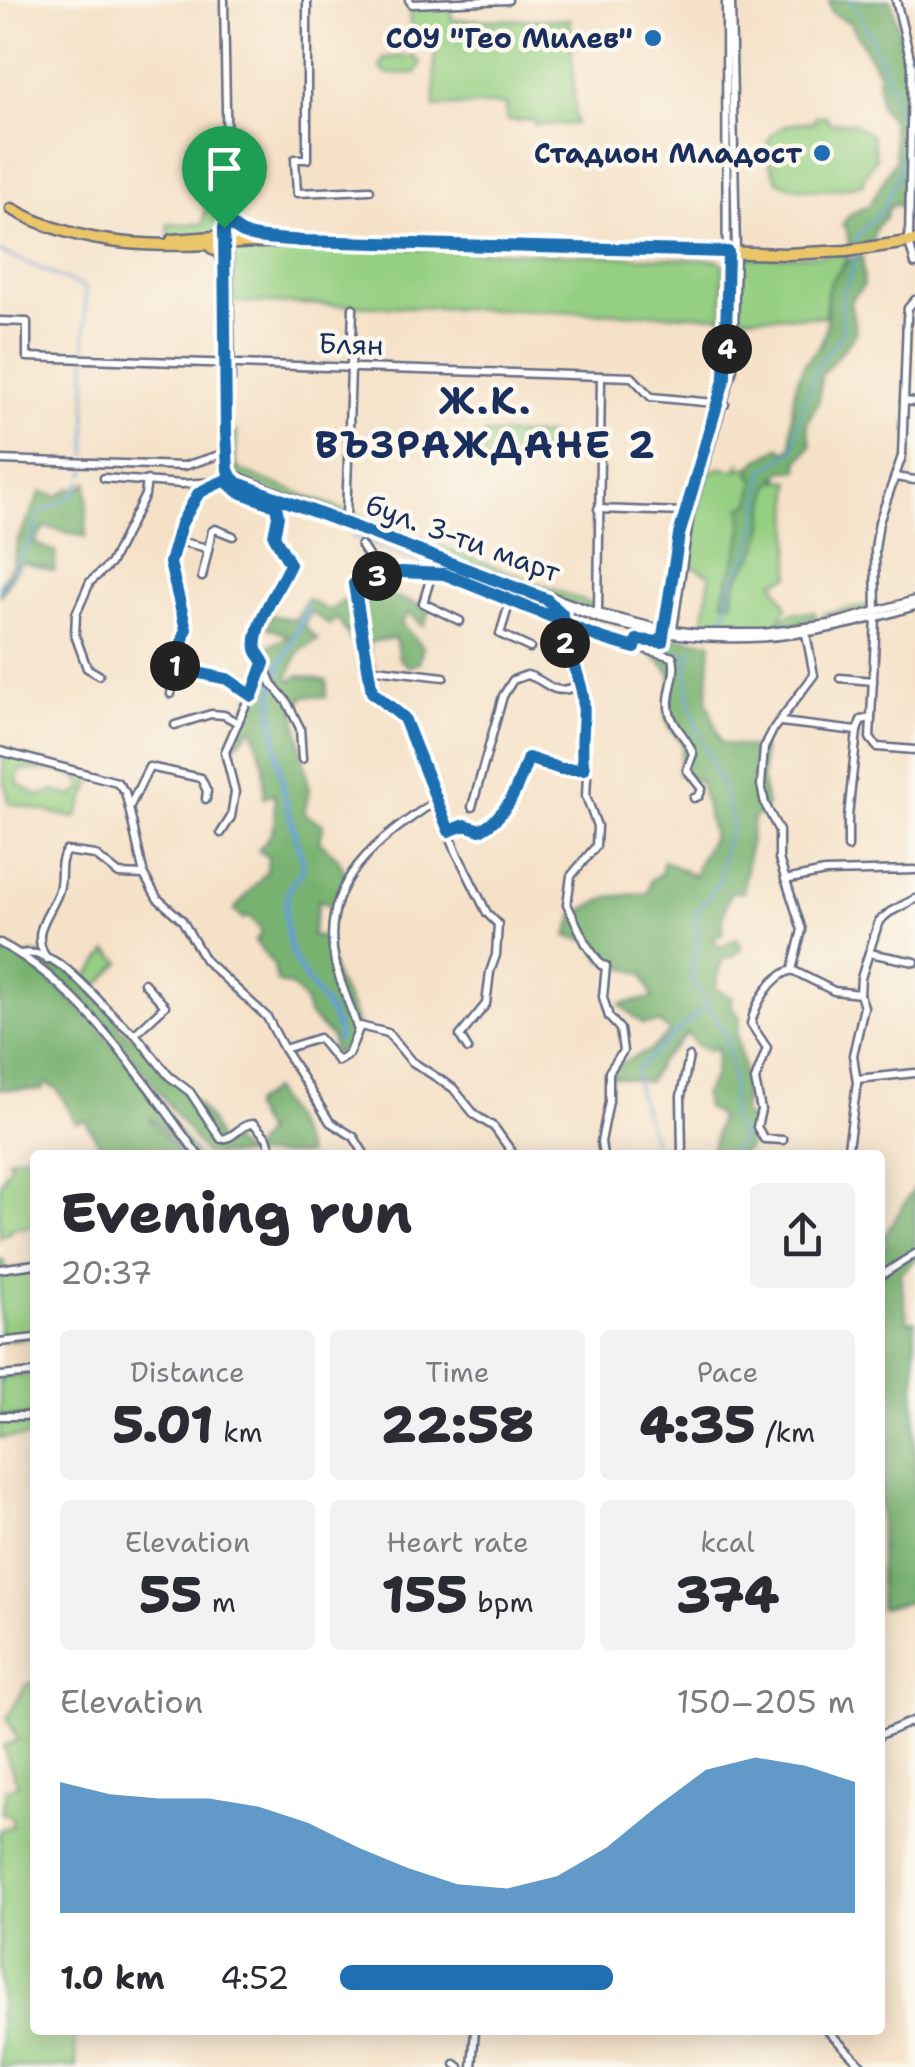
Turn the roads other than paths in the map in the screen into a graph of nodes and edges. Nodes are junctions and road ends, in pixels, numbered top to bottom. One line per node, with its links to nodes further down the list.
1 (224, 0): 9 (street)
2 (307, 0): 7 (street)
3 (409, 0): 4 (street)
4 (508, 0)
5 (728, 0): 15 (street)
6 (896, 0): 13 (street)
7 (370, 190)
8 (6, 207): 11 (main road); 14 (main road)
9 (227, 218): 10 (main road); 11 (street)
10 (246, 236): 11 (main road); 12 (main road)
11 (226, 240): 12 (main road); 14 (main road); 17 (street); 21 (street)
12 (301, 241): 15 (main road)
13 (912, 242): 15 (main road); 16 (street)
14 (195, 246): 17 (main road)
15 (732, 252): 26 (street)
16 (915, 264)
17 (224, 265): 21 (street)
18 (915, 300): 24 (street)
19 (353, 308): 22 (street)
20 (0, 322): 21 (street, Блян)
21 (228, 361): 22 (street, Блян); 27 (street)
22 (351, 367): 23 (street, Блян); 36 (street)
23 (601, 376): 26 (street, Блян); 34 (street)
24 (904, 401): 25 (street); 30 (street)
25 (915, 402)
26 (721, 403): 35 (street)
27 (228, 452): 28 (street); 31 (street)
28 (0, 460)
29 (104, 478): 32 (street)
30 (896, 478): 33 (street); 48 (street)
31 (228, 479): 32 (street); 36 (street, бул. 3-ти март); 37 (street); 44 (street, бул. 3-ти март); 56 (street)
32 (147, 480): 60 (street)
33 (915, 480)
34 (598, 509): 35 (street); 47 (street)
35 (687, 513): 52 (street)
36 (346, 518): 47 (street, бул. 3-ти март)
37 (180, 530): 40 (street); 58 (street)
38 (233, 536): 40 (street)
39 (361, 545): 42 (street)
40 (207, 551): 43 (street)
41 (432, 573): 42 (street); 45 (street); 50 (street)
42 (368, 576): 59 (street)
43 (202, 577)
44 (546, 599): 49 (street); 51 (street, бул. 3-ти март)
45 (510, 600): 49 (street); 55 (street)
46 (915, 603): 48 (street, бул. 3-ти март)
47 (598, 613): 52 (street, бул. 3-ти март)
48 (876, 615): 52 (street, бул. 3-ти март); 53 (street, бул. 3-ти март); 63 (street)
49 (562, 619): 54 (street); 57 (street)
50 (460, 621)
51 (639, 630): 52 (street, бул. 3-ти март); 54 (street)
52 (669, 632): 53 (street, бул. 3-ти март); 54 (street)
53 (806, 634): 67 (street)
54 (636, 644): 76 (street)
55 (530, 648)
56 (264, 663): 65 (street); 74 (street)
57 (575, 664): 75 (street); 79 (street)
58 (175, 668): 64 (street); 65 (street)
59 (367, 668): 61 (street); 78 (street)
60 (98, 674)
61 (444, 678)
62 (840, 678): 63 (street)
63 (873, 681): 66 (street)
64 (172, 694)
65 (252, 696): 68 (street)
66 (871, 718): 70 (street); 71 (street)
67 (780, 722): 70 (street); 86 (street)
68 (238, 723): 69 (street); 82 (street)
69 (175, 725)
70 (858, 731): 71 (street)
71 (865, 750): 72 (street); 83 (street)
72 (915, 750)
73 (0, 751): 80 (street)
74 (302, 759)
75 (584, 769): 81 (street); 108 (street)
76 (694, 798)
77 (206, 799): 80 (street)
78 (437, 800): 81 (street); 96 (street)
79 (472, 806)
80 (129, 808): 85 (street)
81 (449, 831): 99 (street)
82 (221, 833)
83 (848, 846)
84 (915, 870): 86 (street)
85 (144, 875): 91 (street); 98 (street)
86 (785, 880): 93 (street)
87 (915, 900): 89 (street)
88 (0, 943): 90 (street)
89 (869, 952): 92 (street); 95 (street)
90 (20, 954): 91 (street); 104 (street)
91 (47, 960): 97 (street)
92 (915, 962)
93 (792, 970): 95 (street); 103 (street)
94 (144, 983): 97 (street)
95 (860, 994): 102 (street)
96 (357, 1028): 98 (street); 107 (street)
97 (135, 1034): 105 (street)
98 (284, 1049): 106 (street)
99 (468, 1049)
100 (689, 1057): 109 (street)
101 (915, 1073): 102 (street)
102 (857, 1080): 110 (street)
103 (783, 1140)
104 (194, 1150)
105 (271, 1150)
106 (362, 1150)
107 (510, 1150)
108 (602, 1150)
109 (682, 1150)
110 (848, 1150)
111 (915, 1254): 114 (street)
112 (30, 1265): 113 (street)
113 (0, 1268)
114 (885, 1273)
115 (30, 1339): 116 (street)
116 (0, 1342)
117 (30, 1374): 118 (street)
118 (0, 1376)
119 (0, 1416): 120 (street)
120 (30, 1416)
121 (915, 1720): 122 (street)
122 (885, 1733)
123 (475, 2035): 125 (street)
124 (832, 2035): 126 (street)
125 (472, 2067)
126 (863, 2067)

